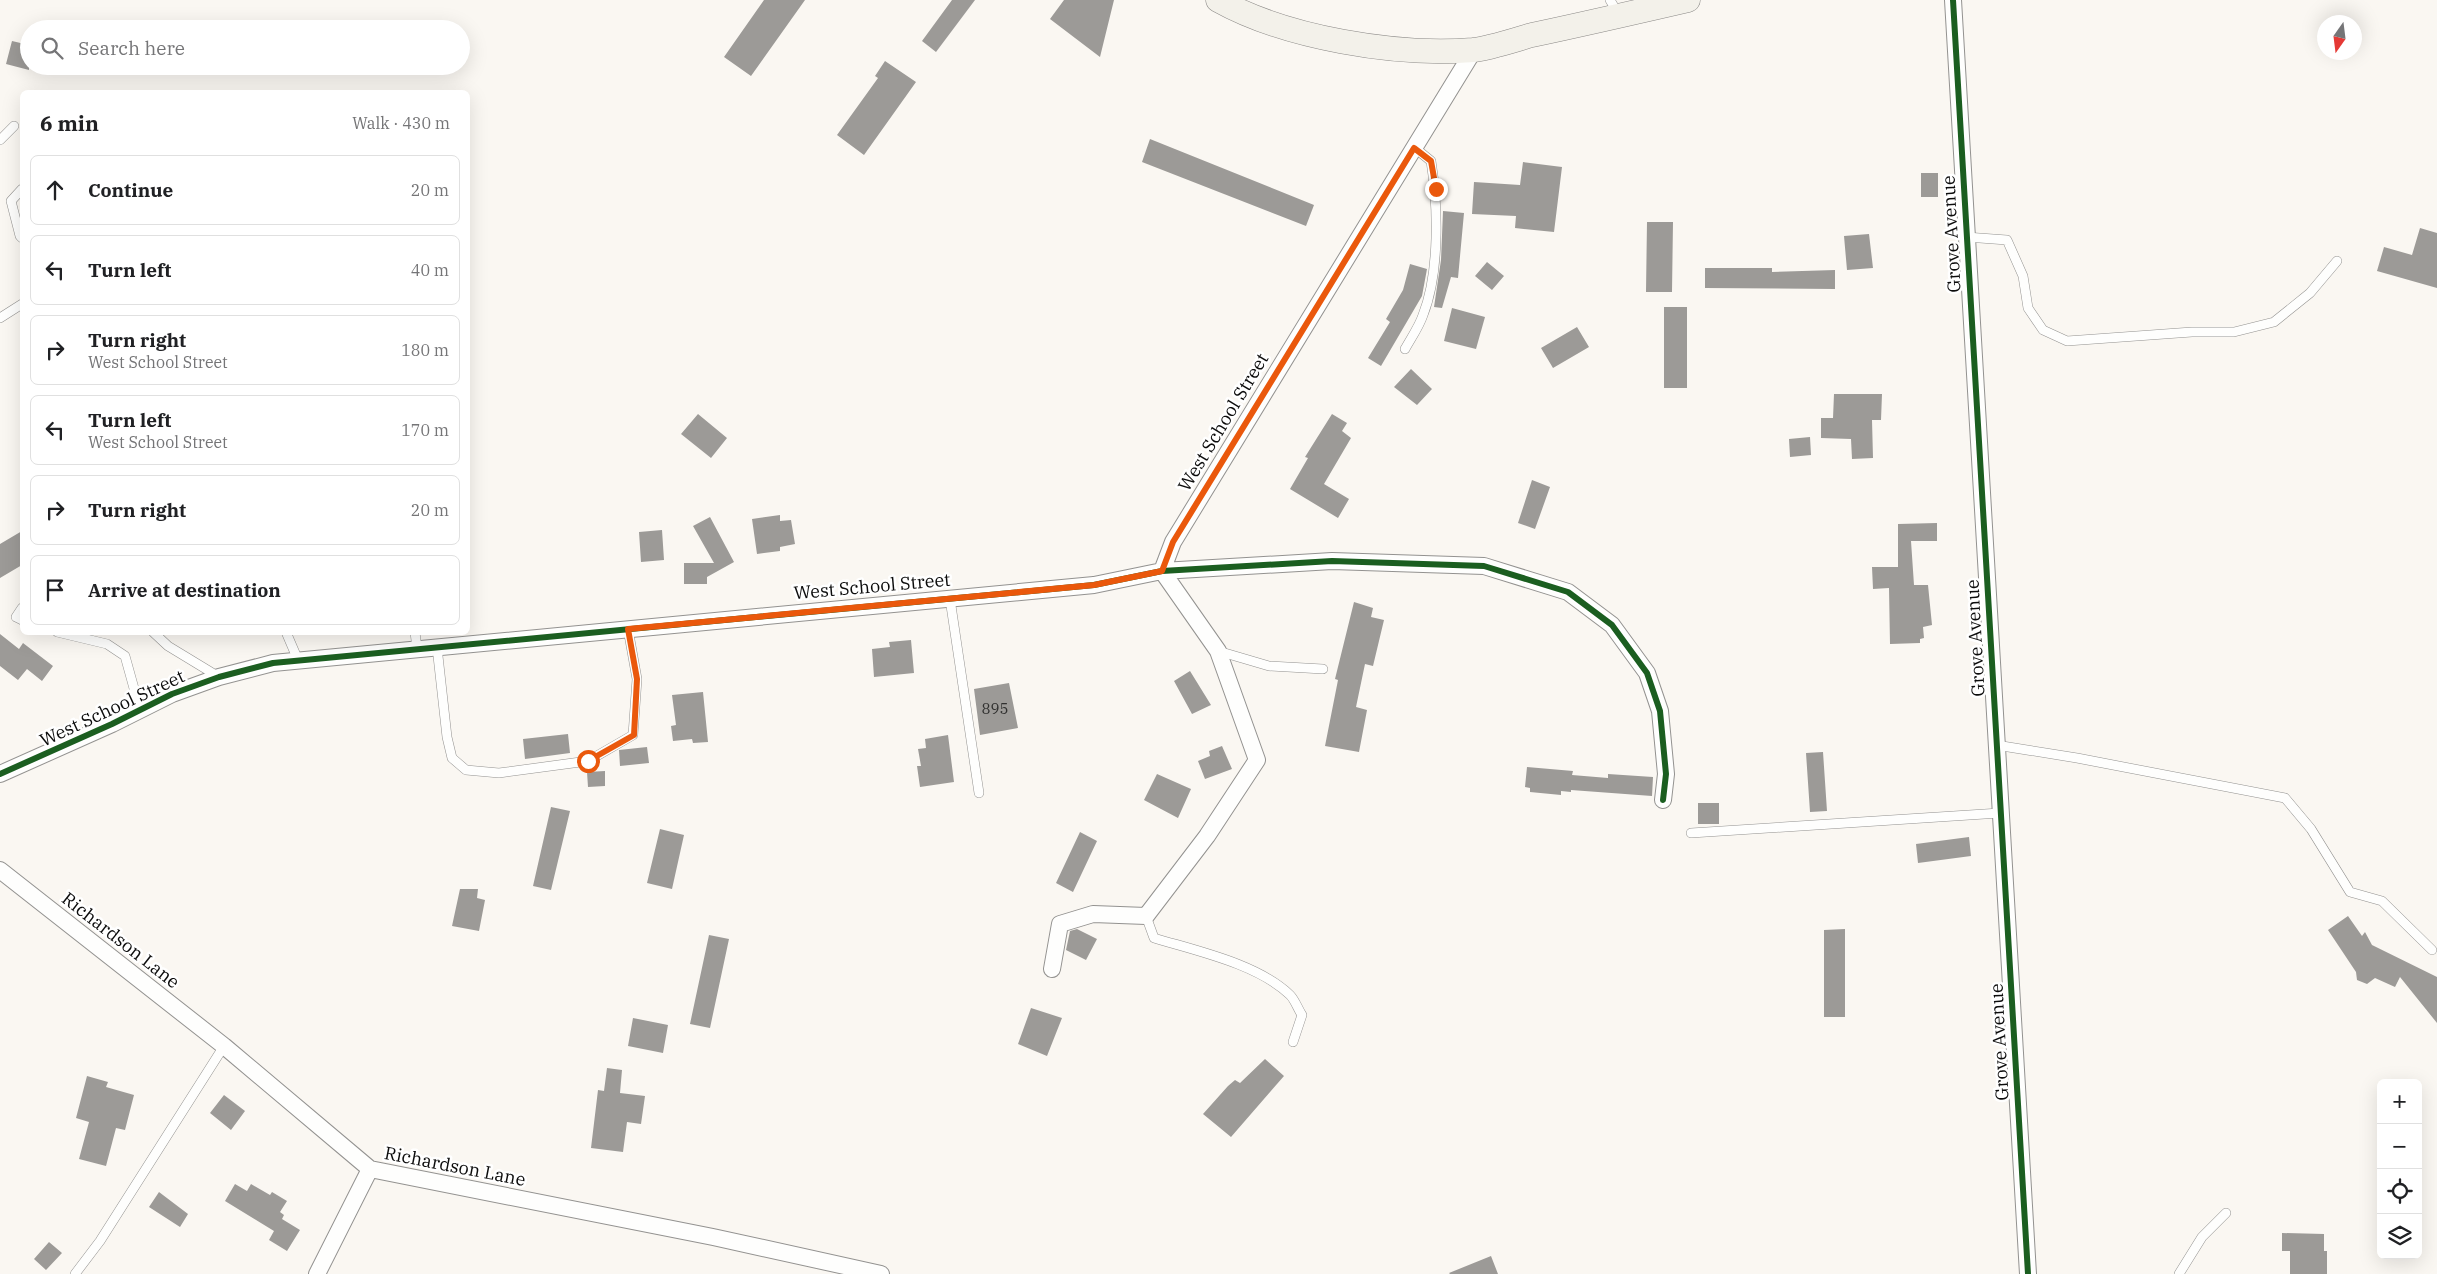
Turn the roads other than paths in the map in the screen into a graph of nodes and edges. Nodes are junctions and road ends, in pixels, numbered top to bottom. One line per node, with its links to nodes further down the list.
1 (1688, 0): 4 (main road)
2 (1953, 0): 11 (street, Grove Avenue)
3 (1228, 3): 5 (main road)
4 (1615, 8): 5 (main road)
5 (1474, 50): 8 (street, West School Street)
6 (14, 126): 7 (lane)
7 (0, 140)
8 (1414, 148): 15 (lane); 16 (street, West School Street)
9 (20, 191): 10 (lane)
10 (20, 236)
11 (1966, 237): 12 (lane); 30 (street, Grove Avenue)
12 (2338, 261)
13 (20, 305): 14 (lane)
14 (0, 318)
15 (1405, 349)
16 (1162, 571): 17 (street, West School Street); 25 (street); 33 (street)
17 (950, 599): 18 (street, West School Street); 32 (lane)
18 (628, 629): 23 (street, West School Street); 23 (lane)
19 (70, 635): 29 (lane)
20 (156, 635): 28 (lane)
21 (287, 635): 26 (lane)
22 (415, 635): 24 (lane)
23 (437, 647): 24 (street, West School Street)
24 (417, 649): 26 (street, West School Street)
25 (1218, 651): 27 (lane); 37 (street)
26 (298, 660): 28 (street, West School Street)
27 (1323, 669)
28 (219, 677): 29 (street, West School Street)
29 (140, 710): 31 (street, West School Street)
30 (1996, 745): 34 (street, Grove Avenue); 38 (lane)
31 (0, 774)
32 (979, 793)
33 (1663, 800)
34 (2000, 813): 35 (lane); 47 (street, Grove Avenue)
35 (1691, 833)
36 (0, 870): 41 (street, Richardson Lane)
37 (1146, 916): 39 (street); 40 (lane)
38 (2432, 950)
39 (1052, 969)
40 (1293, 1042)
41 (224, 1046): 42 (street, Richardson Lane); 44 (lane)
42 (370, 1169): 45 (street); 46 (street, Richardson Lane)
43 (2226, 1213): 48 (lane)
44 (75, 1274)
45 (317, 1274)
46 (881, 1274)
47 (2028, 1274)
48 (2179, 1274)

